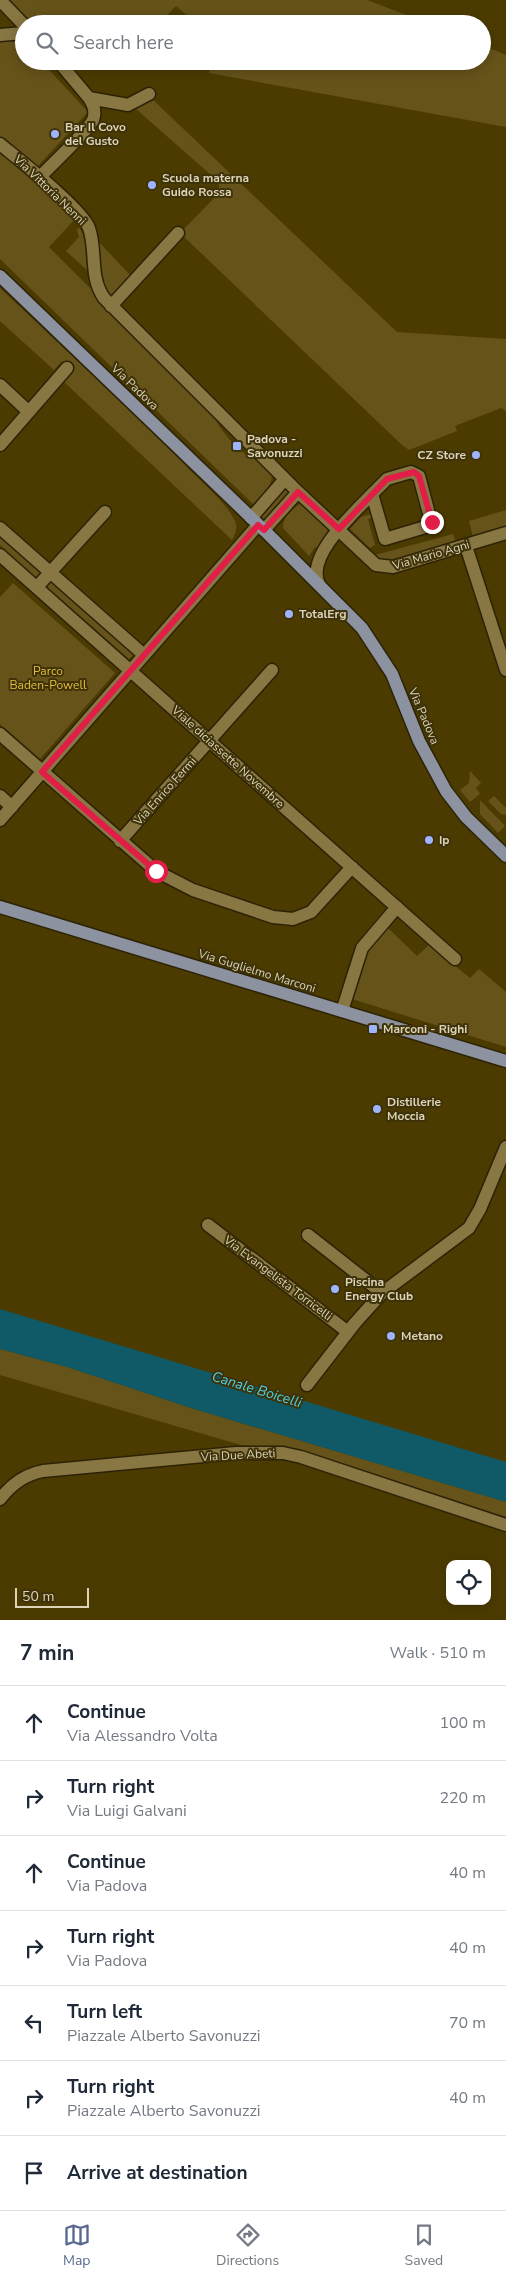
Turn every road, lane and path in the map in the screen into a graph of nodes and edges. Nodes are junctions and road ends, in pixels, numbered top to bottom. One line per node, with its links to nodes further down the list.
1 (0, 0): 2 (street)
2 (15, 16)
3 (15, 34): 4 (street)
4 (0, 35)
5 (65, 70): 7 (street)
6 (149, 94): 7 (street)
7 (91, 102): 9 (street)
8 (0, 144): 9 (street, Via Vittoria Nenni)
9 (40, 177): 12 (street, Via Vittoria Nenni)
10 (178, 233): 12 (street)
11 (0, 276): 21 (main road, Via Padova)
12 (108, 302): 17 (street)
13 (67, 368): 15 (street)
14 (0, 385): 15 (street)
15 (29, 412): 16 (street)
16 (0, 446)
17 (285, 479): 18 (street); 21 (street)
18 (298, 492): 21 (street); 23 (street)
19 (373, 493): 19 (street); 23 (street)
20 (105, 512): 27 (street)
21 (258, 524): 28 (main road, Via Padova); 30 (street)
22 (0, 528): 27 (street)
23 (339, 529): 25 (street, Via Mario Agni); 28 (street)
24 (506, 533): 25 (street, Via Mario Agni)
25 (466, 546): 33 (street)
26 (0, 555): 29 (street, Viale diciassette Novembre)
27 (50, 572): 29 (street); 30 (street)
28 (319, 584): 41 (main road, Via Padova)
29 (37, 587): 31 (street, Viale diciassette Novembre)
30 (144, 655): 31 (street)
31 (131, 670): 35 (street, Viale diciassette Novembre); 36 (street)
32 (272, 670): 35 (street, Via Enrico Fermi)
33 (506, 670)
34 (0, 734): 36 (street)
35 (210, 741): 40 (street, Via Enrico Fermi); 42 (street, Viale diciassette Novembre)
36 (42, 772): 38 (street); 40 (street)
37 (0, 796): 38 (street)
38 (12, 807): 39 (street)
39 (0, 820)
40 (120, 841): 42 (street)
41 (506, 856)
42 (352, 867): 44 (street, Viale diciassette Novembre)
43 (0, 907): 46 (main road, Via Guglielmo Marconi)
44 (397, 907): 45 (street, Viale diciassette Novembre); 46 (street)
45 (456, 959)
46 (342, 1011): 47 (main road, Via Guglielmo Marconi)
47 (506, 1061)
48 (506, 1148): 51 (street)
49 (208, 1225): 52 (street, Via Evangelista Torricelli)
50 (308, 1235): 51 (street)
51 (382, 1293): 52 (street)
52 (348, 1332): 53 (street)
53 (307, 1385)
54 (5, 1485): 55 (street, Via Due Abeti); 56 (street, Via Due Abeti)
55 (0, 1499)
56 (506, 1525)

